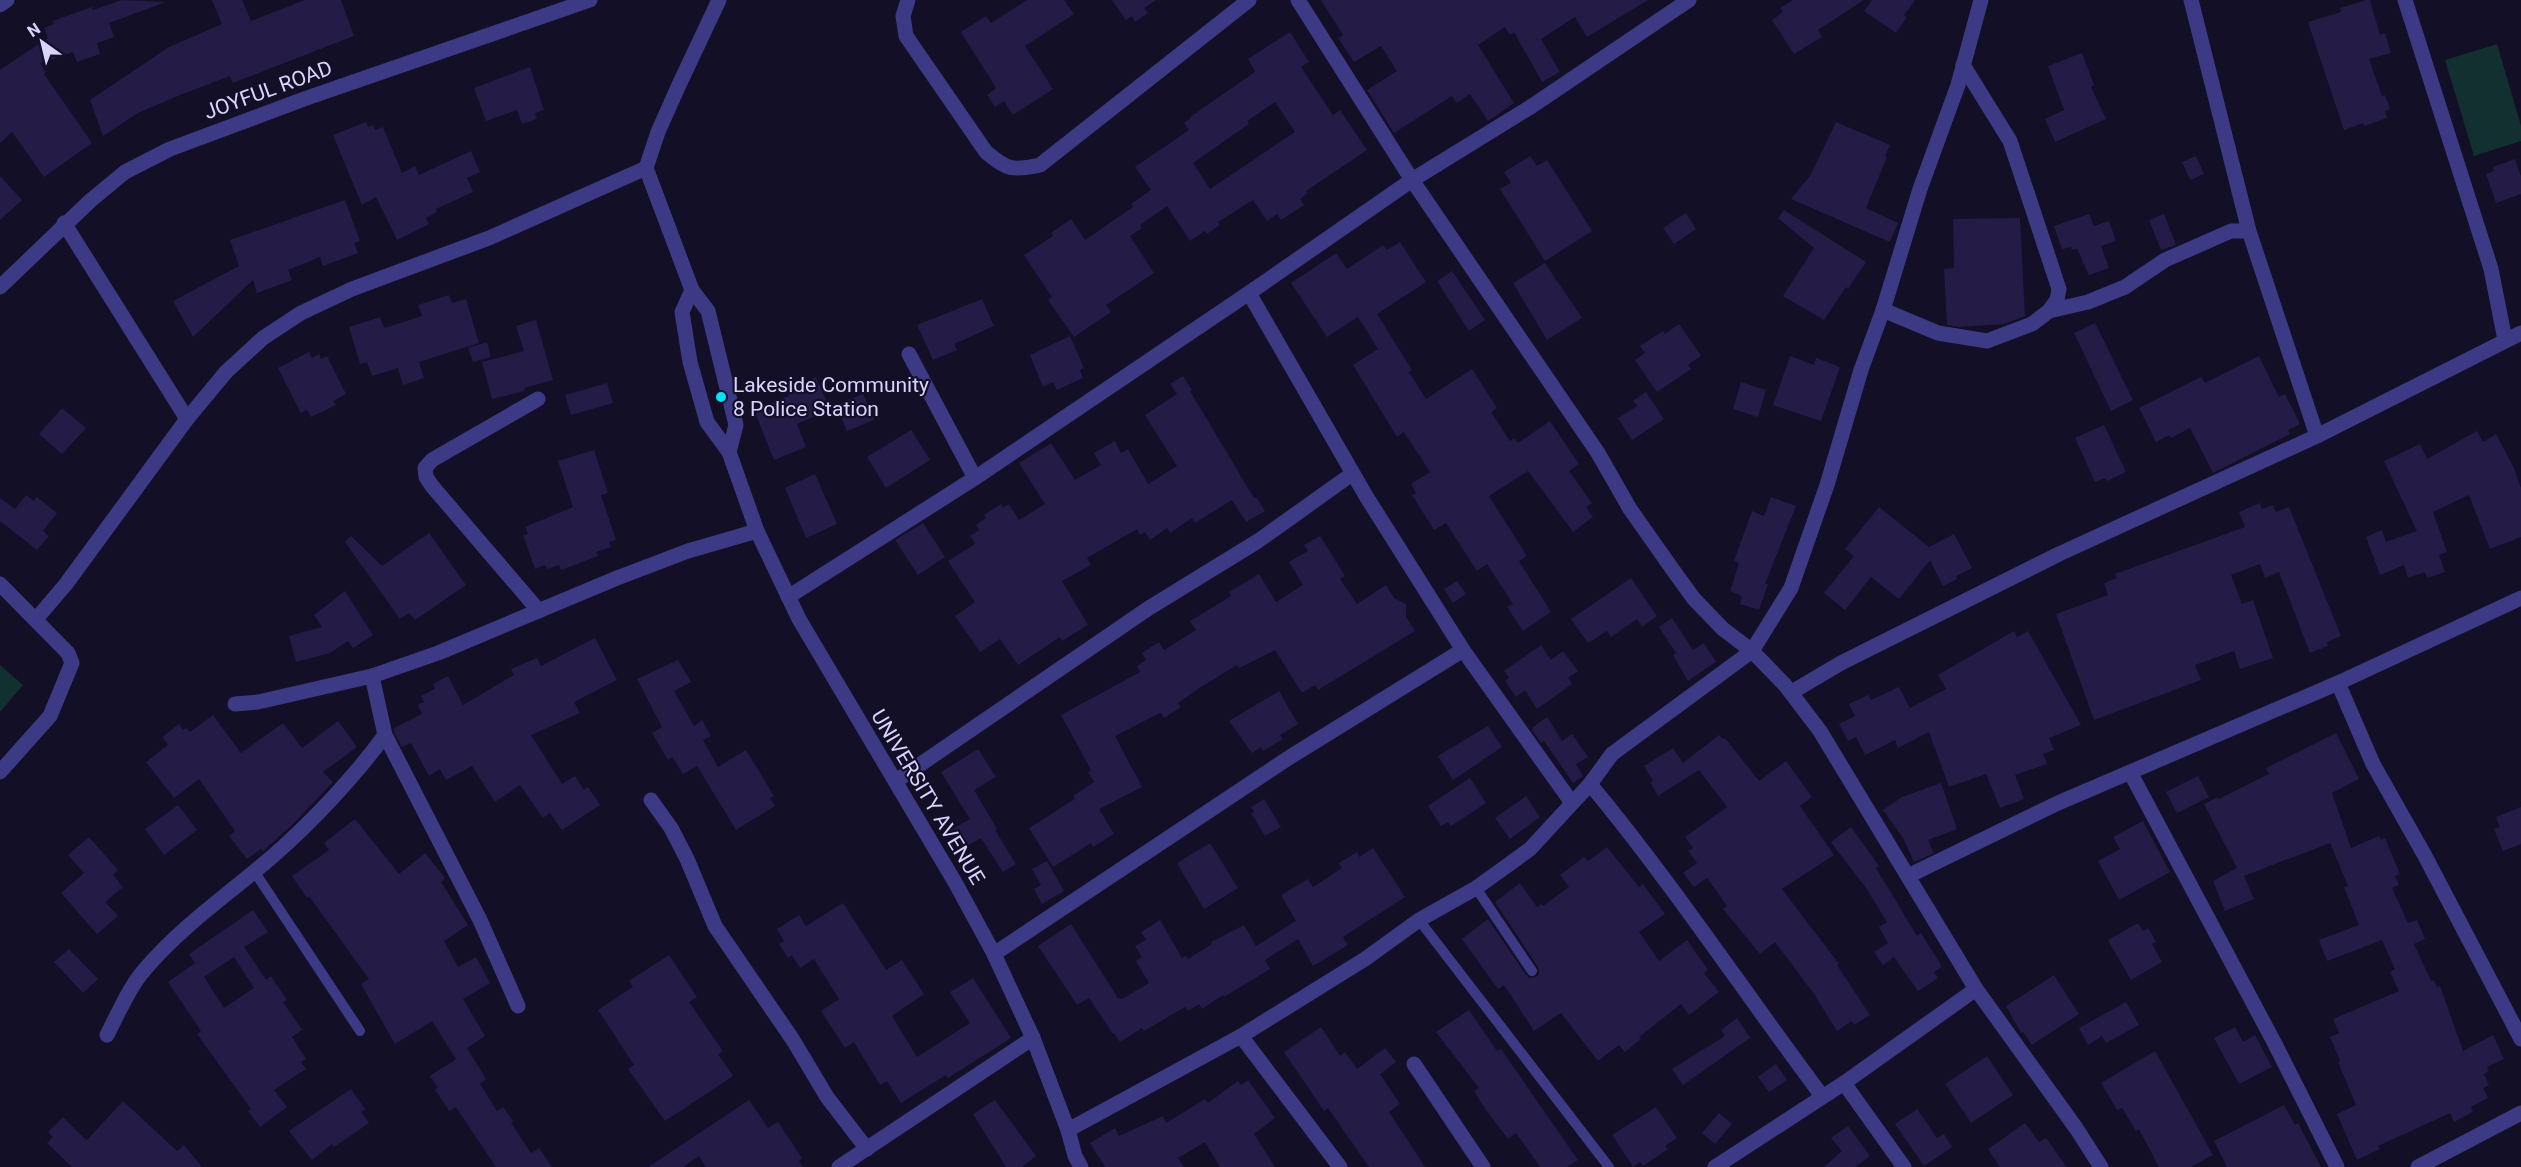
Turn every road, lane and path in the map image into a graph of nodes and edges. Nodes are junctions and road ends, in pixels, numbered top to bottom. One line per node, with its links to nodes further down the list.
1 (7, 0): 11 (street)
2 (590, 0): 15 (street, JOYFUL ROAD)
3 (719, 0): 13 (street)
4 (908, 0): 5 (street)
5 (1250, 0)
6 (1298, 0): 14 (street)
7 (1689, 0): 14 (street)
8 (1981, 0): 12 (street)
9 (2191, 0): 16 (street)
10 (2405, 0): 23 (street)
11 (0, 5)
12 (1963, 65): 20 (street); 21 (street)
13 (646, 168): 18 (street); 26 (street)
14 (1412, 180): 19 (street); 38 (street)
15 (64, 223): 17 (street, JOYFUL ROAD); 26 (street)
16 (2249, 231): 21 (street); 27 (street)
17 (0, 287)
18 (692, 290): 28 (street); 28 (street, UNIVERSITY AVENUE)
19 (1250, 293): 29 (street); 30 (street)
20 (1883, 310): 21 (street); 38 (street)
21 (2049, 311)
22 (2521, 333): 23 (street)
23 (2505, 340): 27 (street)
24 (909, 354): 30 (street)
25 (538, 399): 35 (street)
26 (187, 419): 36 (street)
27 (2317, 436): 41 (street)
28 (729, 452): 31 (street, UNIVERSITY AVENUE)
29 (1352, 474): 37 (street); 46 (street)
30 (975, 478): 33 (street)
31 (757, 531): 33 (street, UNIVERSITY AVENUE); 35 (street)
32 (0, 584): 36 (street)
33 (788, 597): 46 (street, UNIVERSITY AVENUE)
34 (2521, 598): 40 (street)
35 (539, 611): 39 (street)
36 (37, 618): 44 (street)
37 (1463, 650): 49 (street); 54 (street)
38 (1752, 651): 41 (street); 47 (street)
39 (372, 676): 42 (street); 43 (street)
40 (2338, 683): 45 (street); 62 (street)
41 (1792, 692): 51 (street)
42 (235, 704)
43 (385, 735): 50 (street); 57 (street)
44 (0, 772)
45 (2130, 772): 51 (street); 77 (street)
46 (896, 781): 54 (street, UNIVERSITY AVENUE)
47 (1590, 784): 49 (street); 65 (street)
48 (651, 801): 68 (street)
49 (1572, 803): 52 (street)
50 (254, 871): 58 (lane); 59 (street)
51 (1908, 876): 56 (street)
52 (1476, 888): 53 (street); 55 (lane)
53 (1419, 920): 60 (street); 73 (lane)
54 (994, 954): 61 (street, UNIVERSITY AVENUE)
55 (1532, 971)
56 (1976, 989): 64 (street); 76 (street)
57 (518, 1006)
58 (360, 1031)
59 (107, 1035)
60 (1240, 1036): 67 (street); 71 (street)
61 (1033, 1038): 67 (street, UNIVERSITY AVENUE); 68 (street)
62 (2521, 1039)
63 (1414, 1064): 72 (street)
64 (1844, 1083): 65 (street); 75 (street)
65 (1822, 1096): 74 (street)
66 (2521, 1113): 78 (street)
67 (1068, 1130): 70 (street, UNIVERSITY AVENUE)
68 (867, 1149): 69 (street)
69 (839, 1167)
70 (1081, 1167)
71 (1340, 1167)
72 (1483, 1167)
73 (1609, 1167)
74 (1715, 1167)
75 (1904, 1167)
76 (2101, 1167)
77 (2337, 1167)
78 (2418, 1167)

